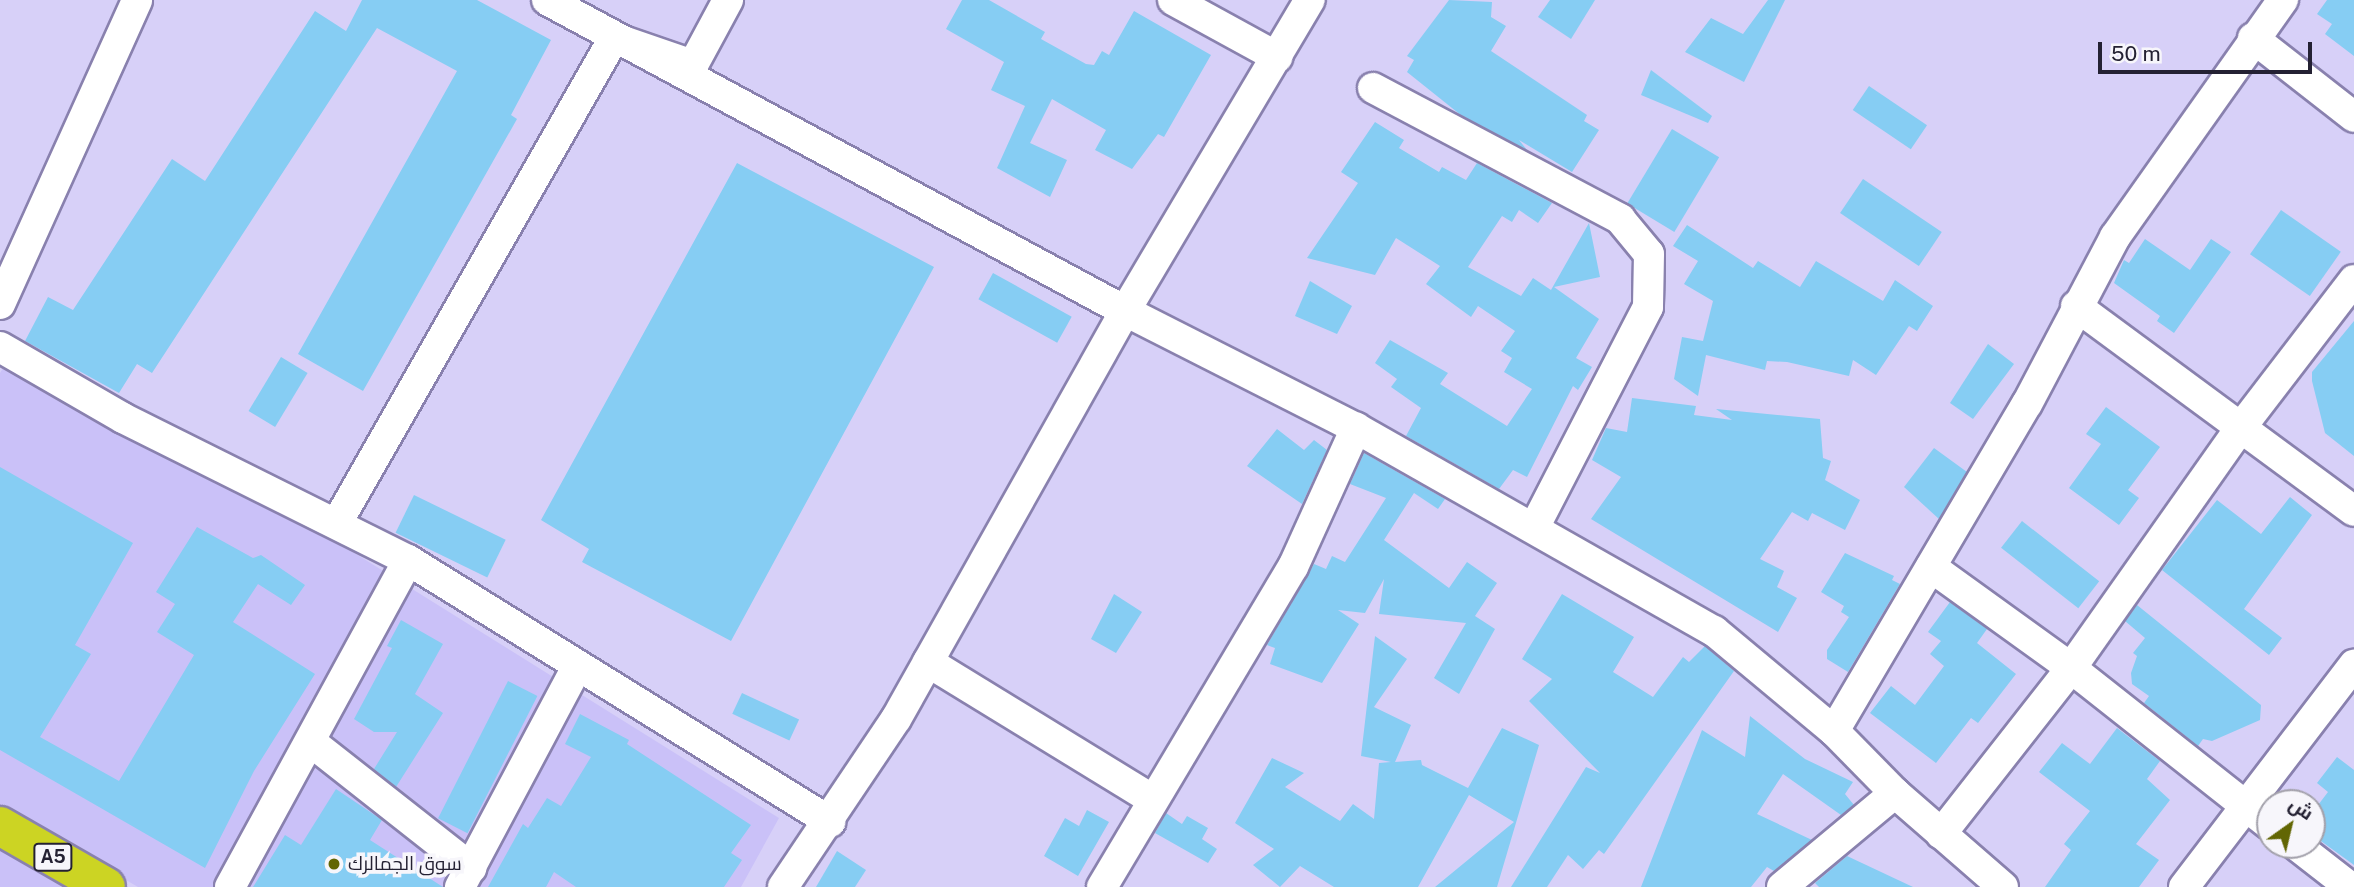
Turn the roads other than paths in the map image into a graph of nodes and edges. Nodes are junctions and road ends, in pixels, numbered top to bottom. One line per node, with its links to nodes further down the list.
1 (137, 0): 13 (street)
2 (547, 0): 7 (street)
3 (728, 0): 7 (street)
4 (1172, 0): 9 (street)
5 (1310, 0): 9 (street)
6 (2283, 0): 8 (street)
7 (614, 38): 15 (street); 20 (street)
8 (2253, 38): 11 (street); 14 (street)
9 (1277, 57): 15 (street)
10 (1373, 88): 21 (street)
11 (2354, 117)
12 (2354, 280): 17 (street)
13 (0, 304)
14 (2076, 306): 17 (street); 23 (street)
15 (1125, 311): 18 (street); 24 (street)
16 (0, 347): 20 (street)
17 (2242, 426): 19 (street); 27 (street)
18 (1356, 428): 21 (street); 31 (street)
19 (2354, 511)
20 (338, 521): 22 (street)
21 (1535, 526): 28 (street)
22 (408, 560): 25 (street); 29 (street)
23 (1931, 567): 27 (street); 28 (street)
24 (928, 662): 31 (street); 34 (street)
25 (578, 665): 34 (street); 38 (street)
26 (2354, 666): 32 (street)
27 (2071, 668): 32 (street); 36 (street)
28 (1834, 731): 30 (street)
29 (311, 743): 38 (street); 40 (street)
30 (1895, 793): 36 (street); 43 (street)
31 (1153, 800): 42 (street)
32 (2246, 807): 33 (street); 45 (street)
33 (2256, 814)
34 (830, 822): 41 (street)
35 (0, 826): 39 (highway, A5)
36 (1941, 834): 44 (street)
37 (2313, 859): 46 (street)
38 (466, 877)
39 (106, 887)
40 (230, 887)
41 (783, 887)
42 (1102, 887)
43 (1782, 887)
44 (2003, 887)
45 (2184, 887)
46 (2350, 887)

